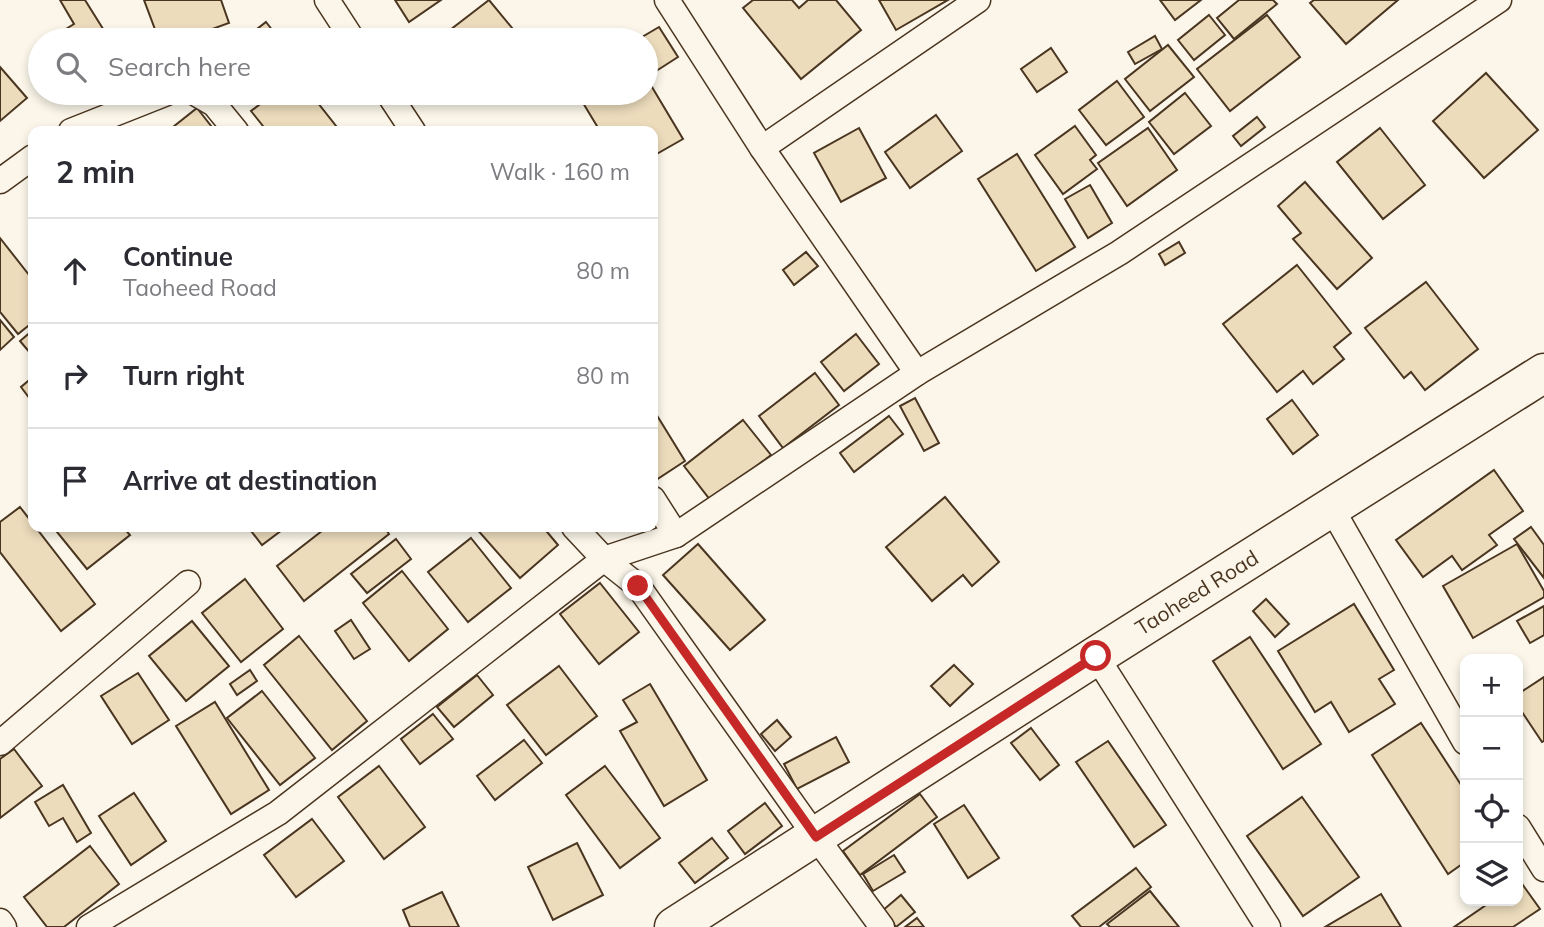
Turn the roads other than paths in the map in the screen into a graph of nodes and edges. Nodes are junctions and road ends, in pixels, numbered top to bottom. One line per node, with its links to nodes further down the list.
1 (327, 0): 5 (street)
2 (667, 0): 12 (street)
3 (978, 0): 12 (street)
4 (1499, 0): 15 (street)
5 (346, 28)
6 (137, 105): 9 (street)
7 (215, 105): 10 (street)
8 (396, 105): 11 (street)
9 (84, 126)
10 (232, 126)
11 (410, 126)
12 (762, 148): 15 (street)
13 (28, 161): 14 (street)
14 (0, 181)
15 (917, 373): 20 (street)
16 (1544, 373): 18 (main road, Taoheed Road)
17 (658, 507): 20 (street)
18 (1332, 509): 23 (main road, Taoheed Road); 24 (street)
19 (579, 532): 21 (street)
20 (676, 535): 21 (street)
21 (604, 559): 27 (street); 31 (street)
22 (188, 583): 25 (street)
23 (1096, 656): 27 (main road, Taoheed Road); 34 (street)
24 (1460, 734)
25 (0, 743)
26 (1523, 835): 28 (street)
27 (816, 837): 32 (main road, Taoheed Road); 33 (street)
28 (1544, 869)
29 (0, 921): 30 (street)
30 (4, 927)
31 (89, 927)
32 (674, 927)
33 (882, 927)
34 (1268, 927)

